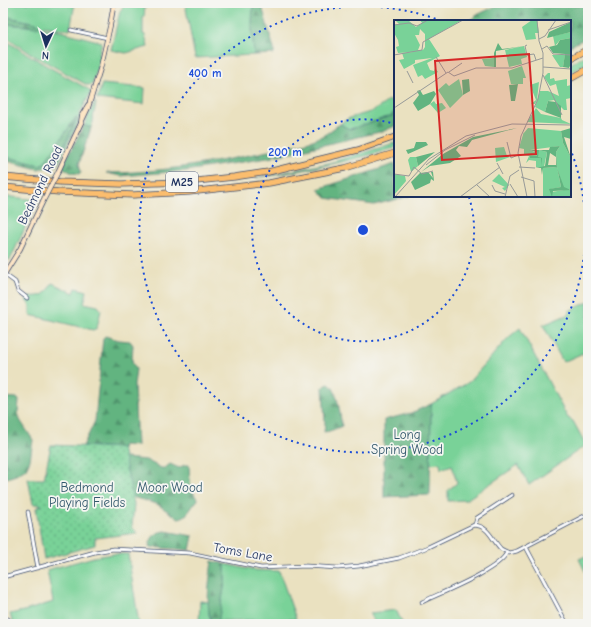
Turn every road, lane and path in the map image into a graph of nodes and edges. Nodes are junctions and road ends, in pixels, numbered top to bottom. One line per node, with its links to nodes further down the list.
1 (114, 3): 3 (street, Bedmond Road)
2 (71, 30): 3 (street)
3 (108, 38): 12 (street, Bedmond Road, bridge)
4 (588, 49): 5 (highway)
5 (571, 58)
6 (588, 68): 7 (highway)
7 (571, 78)
8 (394, 137): 10 (highway, M25)
9 (394, 153): 11 (highway, M25)
10 (3, 177)
11 (3, 187)
12 (4, 275): 13 (street)
13 (27, 298)
14 (512, 494): 17 (street, Toms Lane)
15 (28, 512): 20 (street)
16 (588, 514): 18 (street)
17 (475, 525): 19 (street); 20 (street, Toms Lane)
18 (526, 547): 19 (street); 25 (street)
19 (507, 552): 22 (street)
20 (38, 568): 21 (street, Toms Lane)
21 (3, 577)
22 (422, 602)
23 (3, 618): 24 (street)
24 (10, 624)
25 (567, 624)

